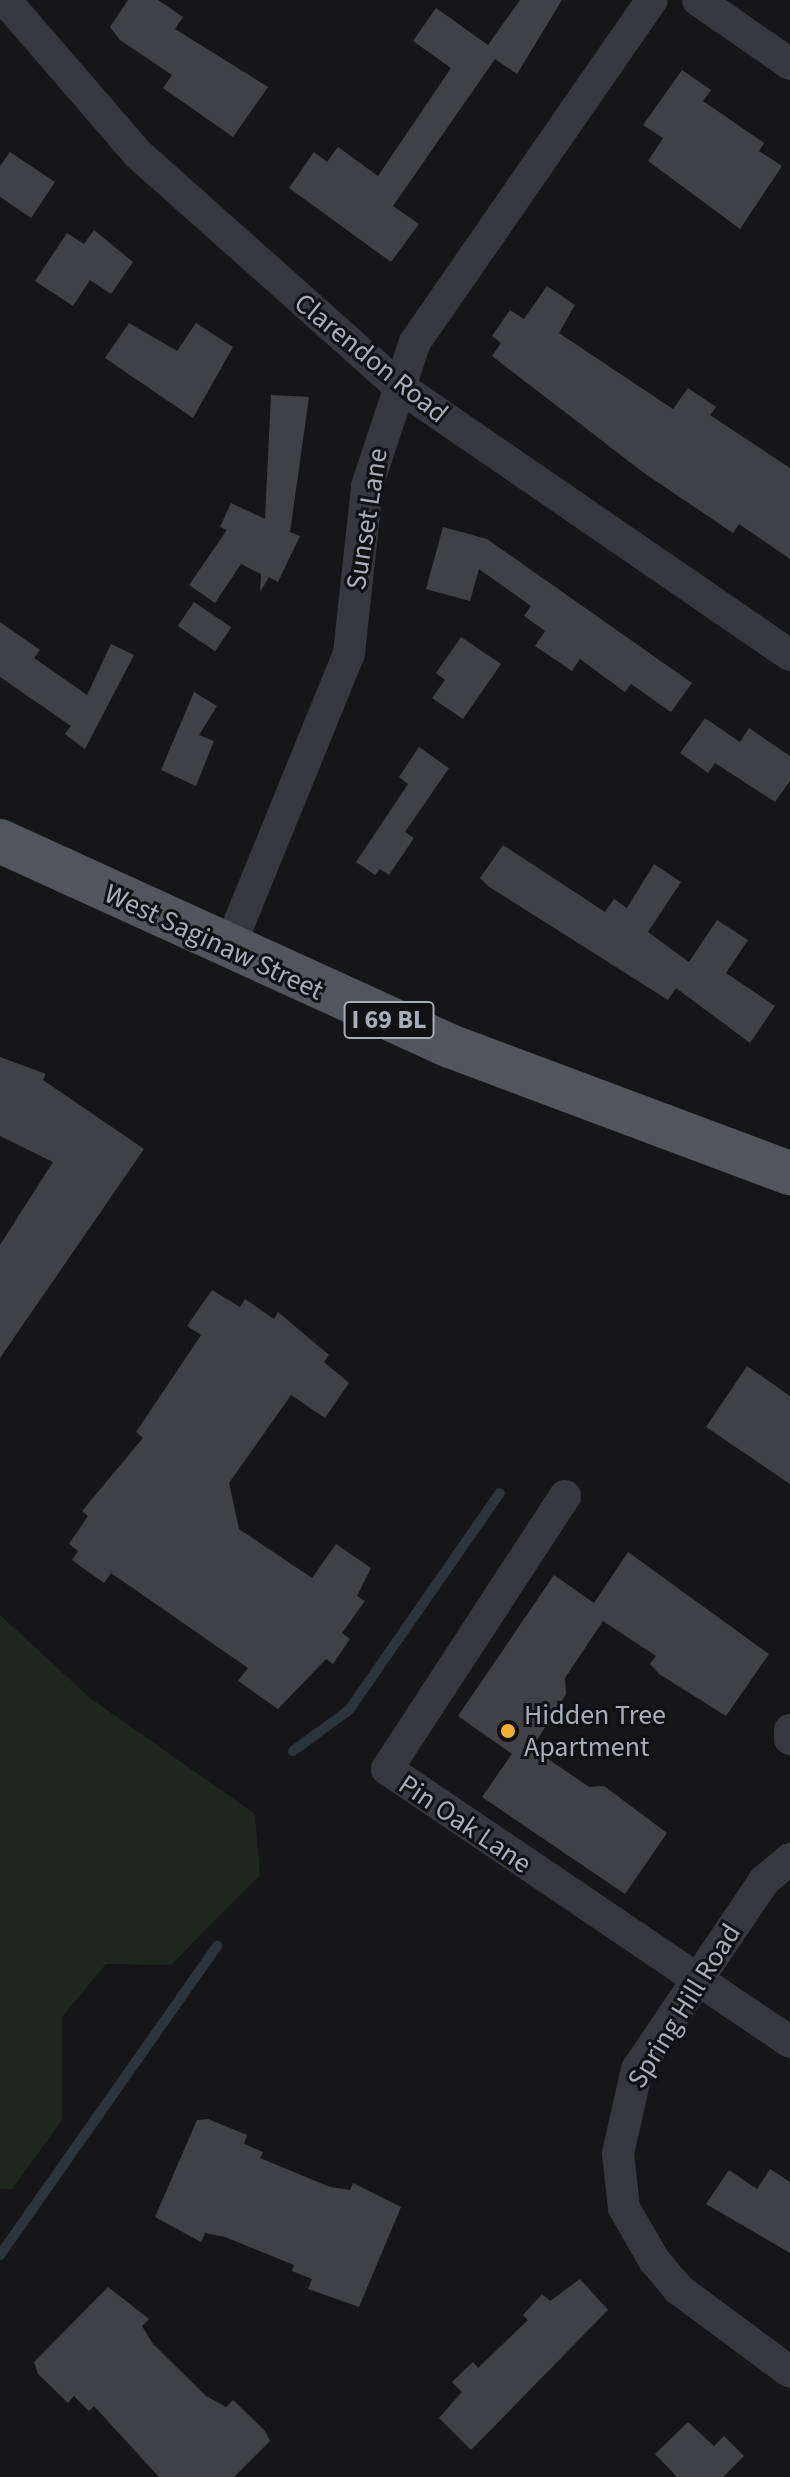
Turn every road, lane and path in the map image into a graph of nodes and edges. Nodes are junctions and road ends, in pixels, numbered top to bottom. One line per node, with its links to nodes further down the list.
1 (5, 0): 5 (street, Clarendon Road)
2 (652, 0): 5 (street, Sunset Lane)
3 (698, 0): 4 (street)
4 (790, 64)
5 (397, 385): 6 (street, Clarendon Road); 8 (street, Sunset Lane)
6 (790, 655)
7 (0, 841): 8 (main road, West Saginaw Street / I 69 BL)
8 (228, 950): 9 (main road, West Saginaw Street / I 69 BL)
9 (790, 1173)
10 (565, 1496): 14 (street, Pin Oak Lane)
11 (790, 1730): 12 (street)
12 (790, 1739)
13 (790, 1859): 14 (street, Spring Hill Road)
14 (697, 1979): 15 (street); 16 (street, Spring Hill Road)
15 (790, 2042)
16 (790, 2372)

